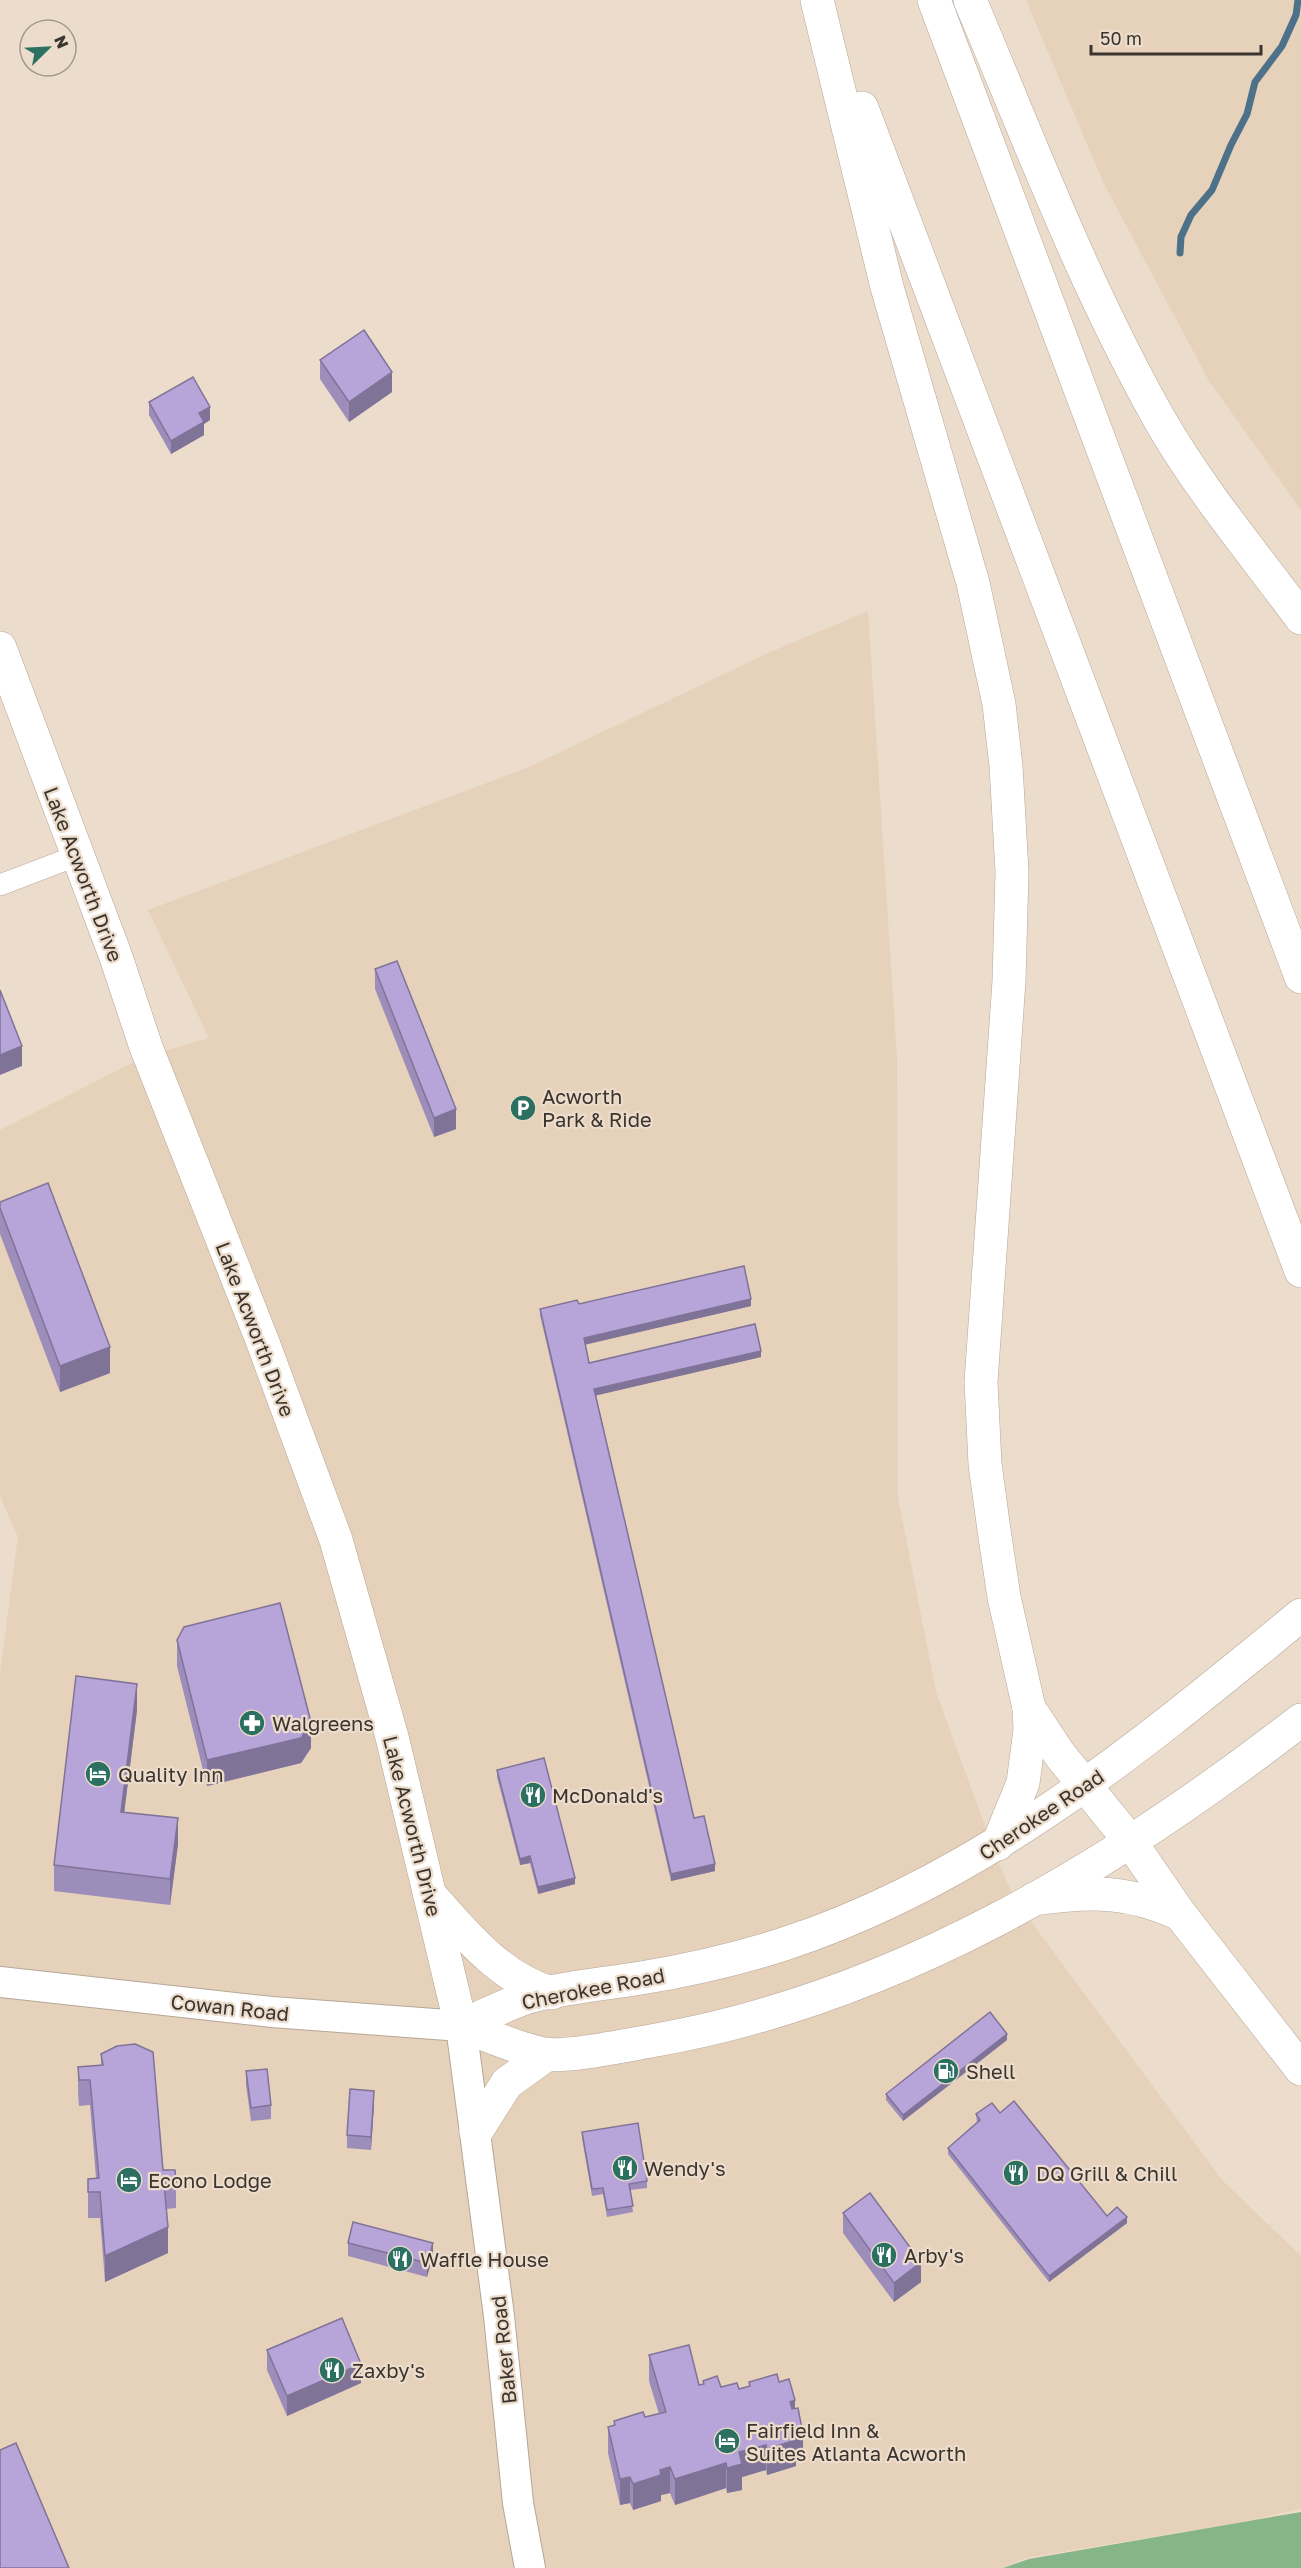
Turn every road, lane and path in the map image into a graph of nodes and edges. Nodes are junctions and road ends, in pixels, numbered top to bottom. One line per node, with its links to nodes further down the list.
1 (819, 0): 9 (main road); 11 (main road)
2 (934, 0): 8 (main road)
3 (970, 0): 4 (main road)
4 (1301, 618)
5 (0, 648): 6 (main road, Lake Acworth Drive)
6 (76, 856): 7 (street); 16 (main road, Lake Acworth Drive)
7 (0, 885)
8 (1301, 977)
9 (1301, 1271)
10 (1301, 1615): 13 (main road, Cherokee Road)
11 (1029, 1708): 13 (main road); 15 (main road)
12 (1301, 1720): 14 (main road)
13 (1085, 1787): 14 (main road); 15 (main road, Cherokee Road)
14 (1130, 1841): 17 (main road); 18 (main road)
15 (998, 1844): 20 (main road, Cherokee Road)
16 (430, 1895): 20 (main road); 21 (main road, Lake Acworth Drive)
17 (1034, 1899): 18 (main road); 22 (main road)
18 (1179, 1914): 23 (main road)
19 (0, 1982): 21 (main road, Cowan Road)
20 (552, 1993): 21 (main road, Cherokee Road)
21 (461, 2026): 22 (main road); 24 (main road, Baker Road)
22 (546, 2055): 24 (main road)
23 (1301, 2068)
24 (476, 2132): 25 (main road, Baker Road)
25 (530, 2568)

